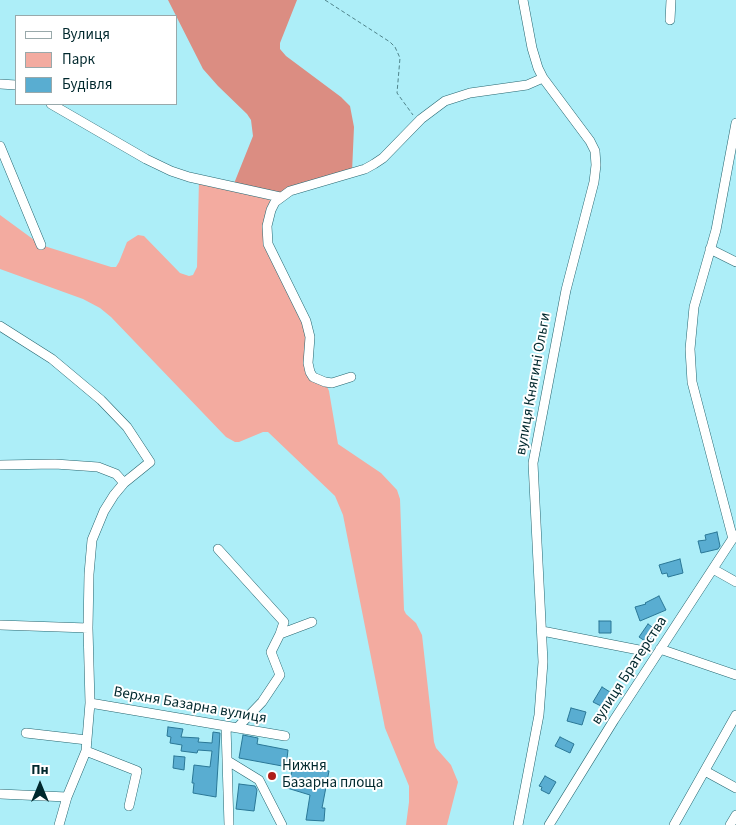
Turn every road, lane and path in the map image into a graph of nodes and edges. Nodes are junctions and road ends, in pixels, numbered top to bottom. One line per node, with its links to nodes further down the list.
1 (325, 0): 9 (path)
2 (523, 0): 5 (street, вулиця Княгині Ольги)
3 (671, 0): 4 (street)
4 (670, 20)
5 (542, 78): 9 (street); 28 (street, вулиця Княгині Ольги)
6 (0, 84): 7 (street)
7 (15, 85)
8 (54, 105): 13 (street)
9 (418, 121): 13 (street)
10 (736, 123): 12 (street)
11 (0, 146): 14 (street)
12 (733, 152): 15 (street)
13 (280, 197): 18 (street)
14 (41, 245)
15 (710, 249): 16 (street); 21 (street)
16 (736, 262)
17 (0, 326): 20 (street)
18 (351, 377)
19 (0, 464): 20 (street)
20 (124, 483): 27 (street)
21 (735, 536): 23 (street, вулиця Братерства)
22 (218, 549): 29 (street)
23 (713, 569): 24 (street); 30 (street, вулиця Братерства)
24 (736, 582)
25 (312, 622): 29 (street)
26 (0, 625): 27 (street)
27 (88, 628): 33 (street)
28 (542, 631): 31 (street); 51 (street, вулиця Княгині Ольги)
29 (280, 634): 36 (street)
30 (660, 649): 32 (street); 52 (street, вулиця Братерства)
31 (639, 650)
32 (736, 675)
33 (90, 703): 35 (street, Верхня Базарна вулиця); 39 (street)
34 (736, 715): 42 (street)
35 (226, 726): 36 (street, Верхня Базарна вулиця); 41 (street)
36 (237, 728): 38 (street, Верхня Базарна вулиця)
37 (26, 733): 39 (street)
38 (285, 736)
39 (87, 740): 40 (street)
40 (86, 751): 45 (street); 46 (street)
41 (228, 761): 49 (street); 50 (street)
42 (705, 771): 43 (street); 53 (street)
43 (736, 788)
44 (0, 794): 45 (street)
45 (67, 798): 48 (street)
46 (129, 806)
47 (736, 815): 54 (street)
48 (59, 825)
49 (229, 825)
50 (282, 825)
51 (518, 825)
52 (549, 825)
53 (674, 825)
54 (730, 825)

